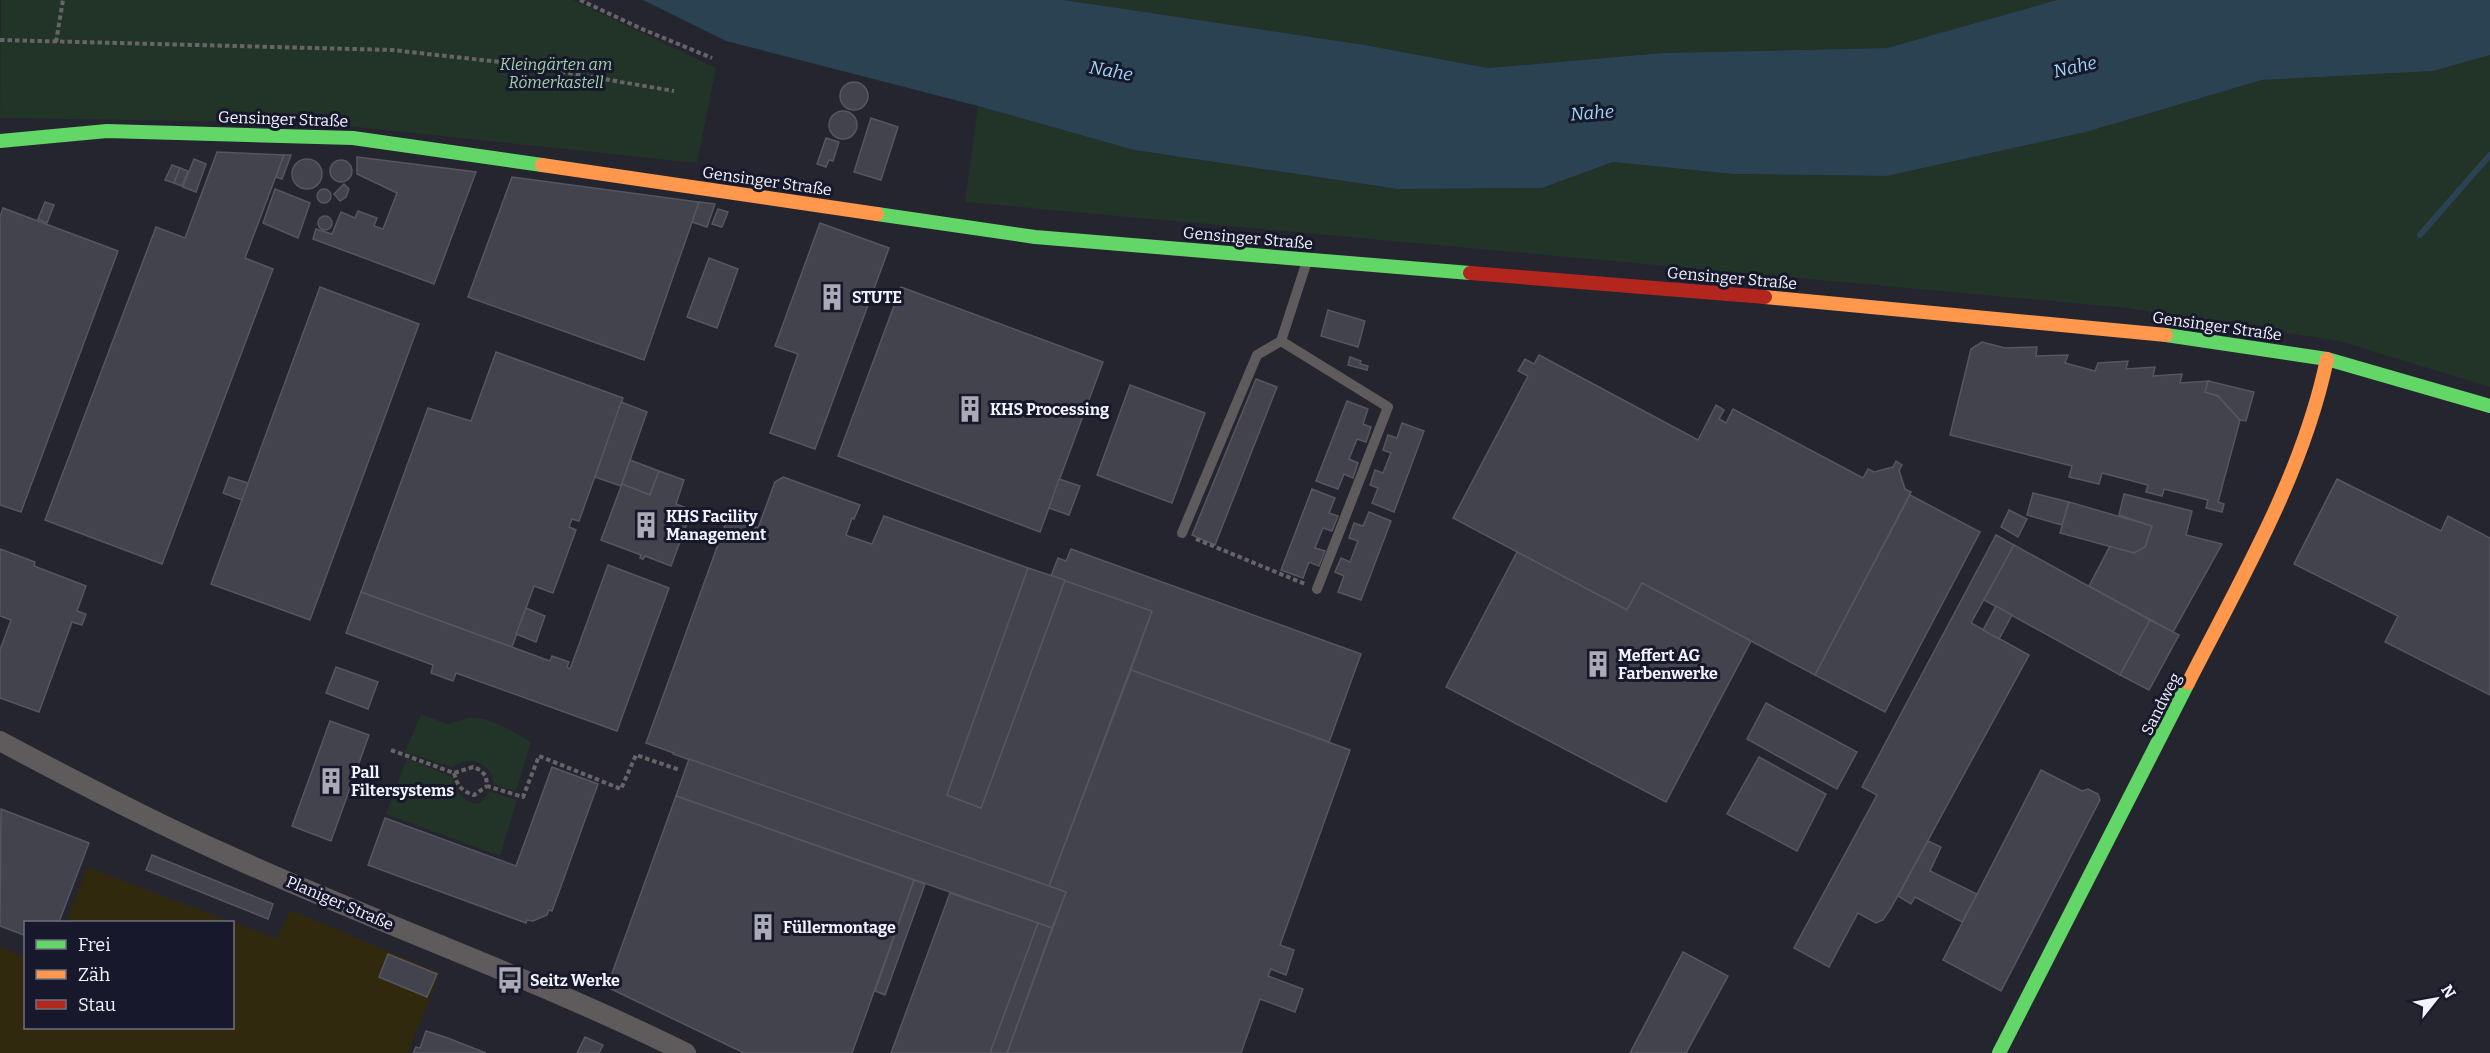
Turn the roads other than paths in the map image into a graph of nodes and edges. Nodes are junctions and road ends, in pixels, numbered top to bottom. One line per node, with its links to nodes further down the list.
1 (0, 141): 2 (street, Gensinger Straße)
2 (1308, 259): 3 (lane); 4 (street, Gensinger Straße)
3 (1281, 342): 6 (lane); 7 (lane)
4 (2327, 359): 5 (street, Gensinger Straße); 10 (street, Sandweg)
5 (2490, 406)
6 (1182, 533)
7 (1317, 588)
8 (0, 741): 9 (street, Planiger Straße)
9 (686, 1053)
10 (1999, 1053)

